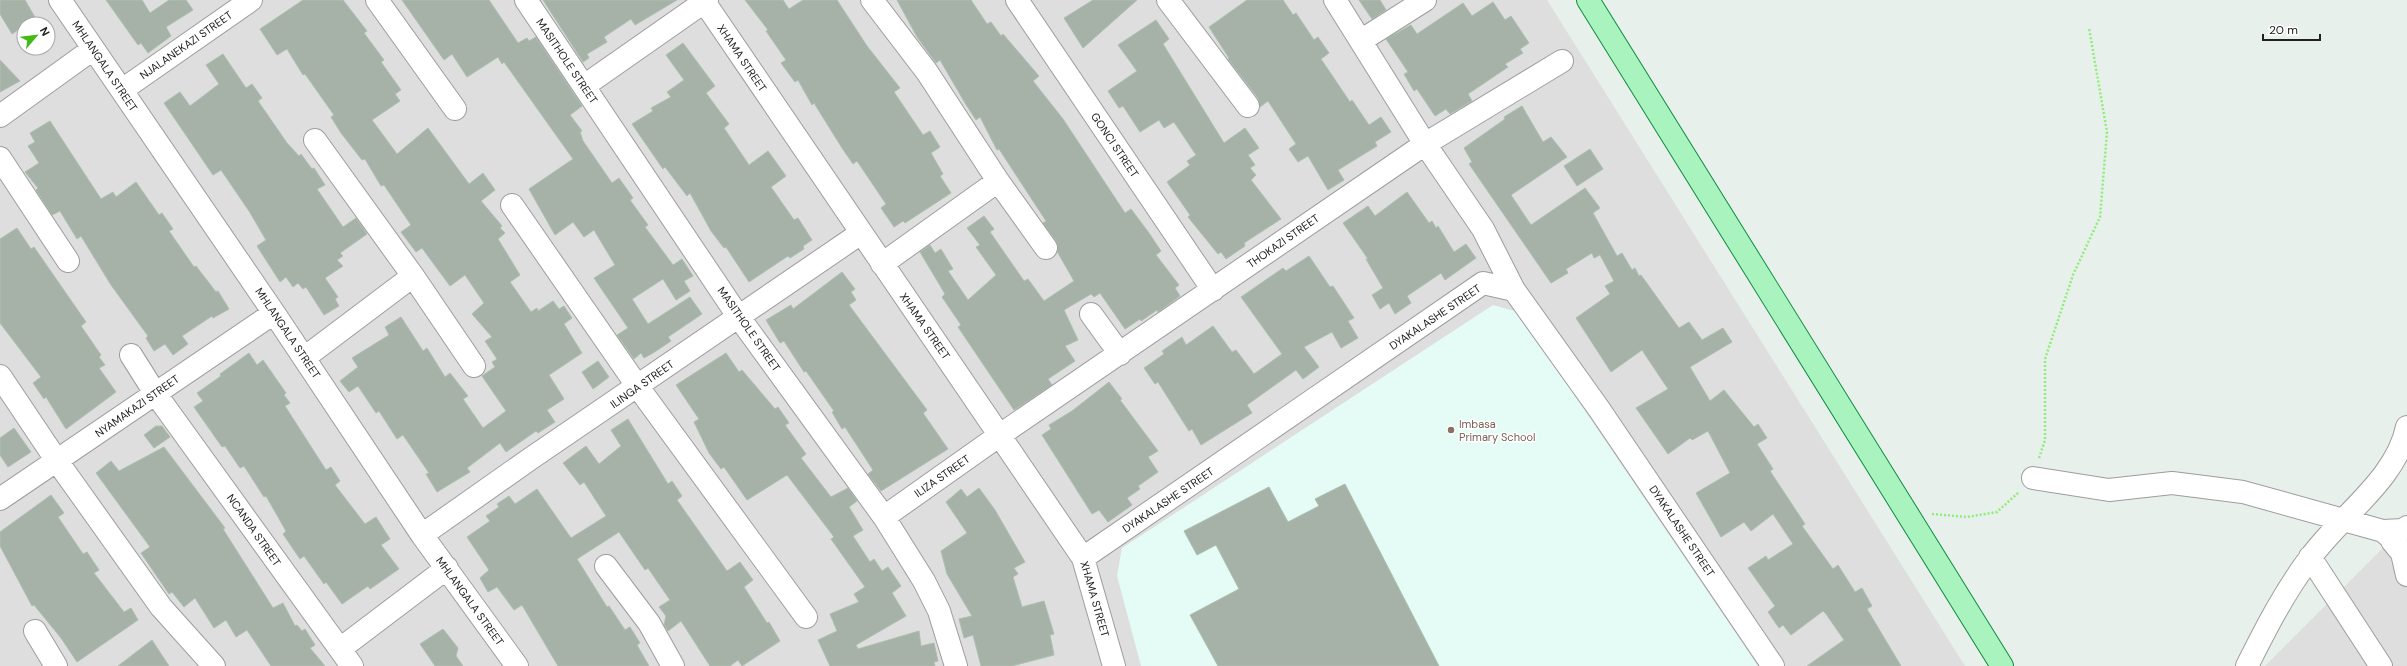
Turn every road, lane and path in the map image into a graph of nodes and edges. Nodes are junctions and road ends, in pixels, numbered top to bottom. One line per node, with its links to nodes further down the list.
1 (60, 0): 14 (street, MHLANGALA STREET)
2 (251, 0): 17 (street, NJALANEKAZI STREET)
3 (377, 0): 19 (street)
4 (526, 0): 16 (street, MASITHOLE STREET)
5 (872, 0): 24 (street)
6 (1017, 0): 31 (street, GONCI STREET)
7 (1335, 0): 13 (street)
8 (1424, 0): 13 (street)
9 (1588, 0): 70 (main road)
10 (705, 1): 16 (street); 26 (street, XHAMA STREET)
11 (1172, 2): 18 (street)
12 (2089, 28): 46 (path)
13 (1362, 40): 22 (street)
14 (94, 49): 17 (street, MHLANGALA STREET); 20 (street)
15 (1562, 61): 22 (street, THOKAZI STREET)
16 (584, 86): 35 (street, MASITHOLE STREET)
17 (122, 90): 33 (street, MHLANGALA STREET)
18 (1248, 106)
19 (455, 109)
20 (0, 116)
21 (315, 140): 30 (street)
22 (1425, 144): 31 (street, THOKAZI STREET); 32 (street)
23 (0, 158): 28 (street)
24 (998, 181): 27 (street); 29 (street)
25 (512, 205): 41 (street)
26 (861, 233): 29 (street, XHAMA STREET); 35 (street, ILINGA STREET)
27 (1046, 248)
28 (68, 261)
29 (882, 264): 44 (street, XHAMA STREET)
30 (413, 276): 38 (street); 39 (street)
31 (1213, 290): 36 (street, THOKAZI STREET)
32 (1514, 290): 55 (street, DYAKALASHE STREET); 69 (street, DYAKALASHE STREET)
33 (274, 312): 38 (street, MHLANGALA STREET); 42 (street, NYAMAKAZI STREET)
34 (1092, 314): 36 (street)
35 (738, 316): 41 (street, ILINGA STREET); 49 (street, MASITHOLE STREET)
36 (1120, 354): 44 (street, THOKAZI STREET)
37 (130, 355): 42 (street, NCANDA STREET)
38 (304, 358): 53 (street, MHLANGALA STREET)
39 (474, 366)
40 (0, 376): 45 (street)
41 (638, 387): 53 (street, ILINGA STREET); 60 (street)
42 (155, 393): 45 (street, NYAMAKAZI STREET); 62 (street, NCANDA STREET)
43 (2406, 431): 50 (street)
44 (1000, 435): 49 (street, ILIZA STREET); 55 (street, XHAMA STREET)
45 (57, 461): 47 (street, NYAMAKAZI STREET); 64 (street)
46 (2034, 478): 48 (path); 50 (street)
47 (0, 499)
48 (1930, 514)
49 (884, 517): 67 (street, MASITHOLE STREET)
50 (2342, 522): 52 (street); 56 (street)
51 (2407, 527): 52 (street)
52 (2383, 531): 54 (street); 59 (street)
53 (422, 535): 58 (street, MHLANGALA STREET)
54 (2407, 552)
55 (1083, 558): 68 (street, XHAMA STREET)
56 (2310, 558): 71 (street); 72 (street)
57 (606, 566): 66 (street)
58 (447, 568): 62 (street); 65 (street, MHLANGALA STREET)
59 (2407, 575)
60 (806, 617)
61 (35, 632): 63 (street)
62 (346, 657)
63 (56, 666)
64 (214, 666)
65 (517, 666)
66 (673, 666)
67 (956, 666)
68 (1114, 666)
69 (1773, 666)
70 (2002, 666)
71 (2247, 666)
72 (2381, 666)

